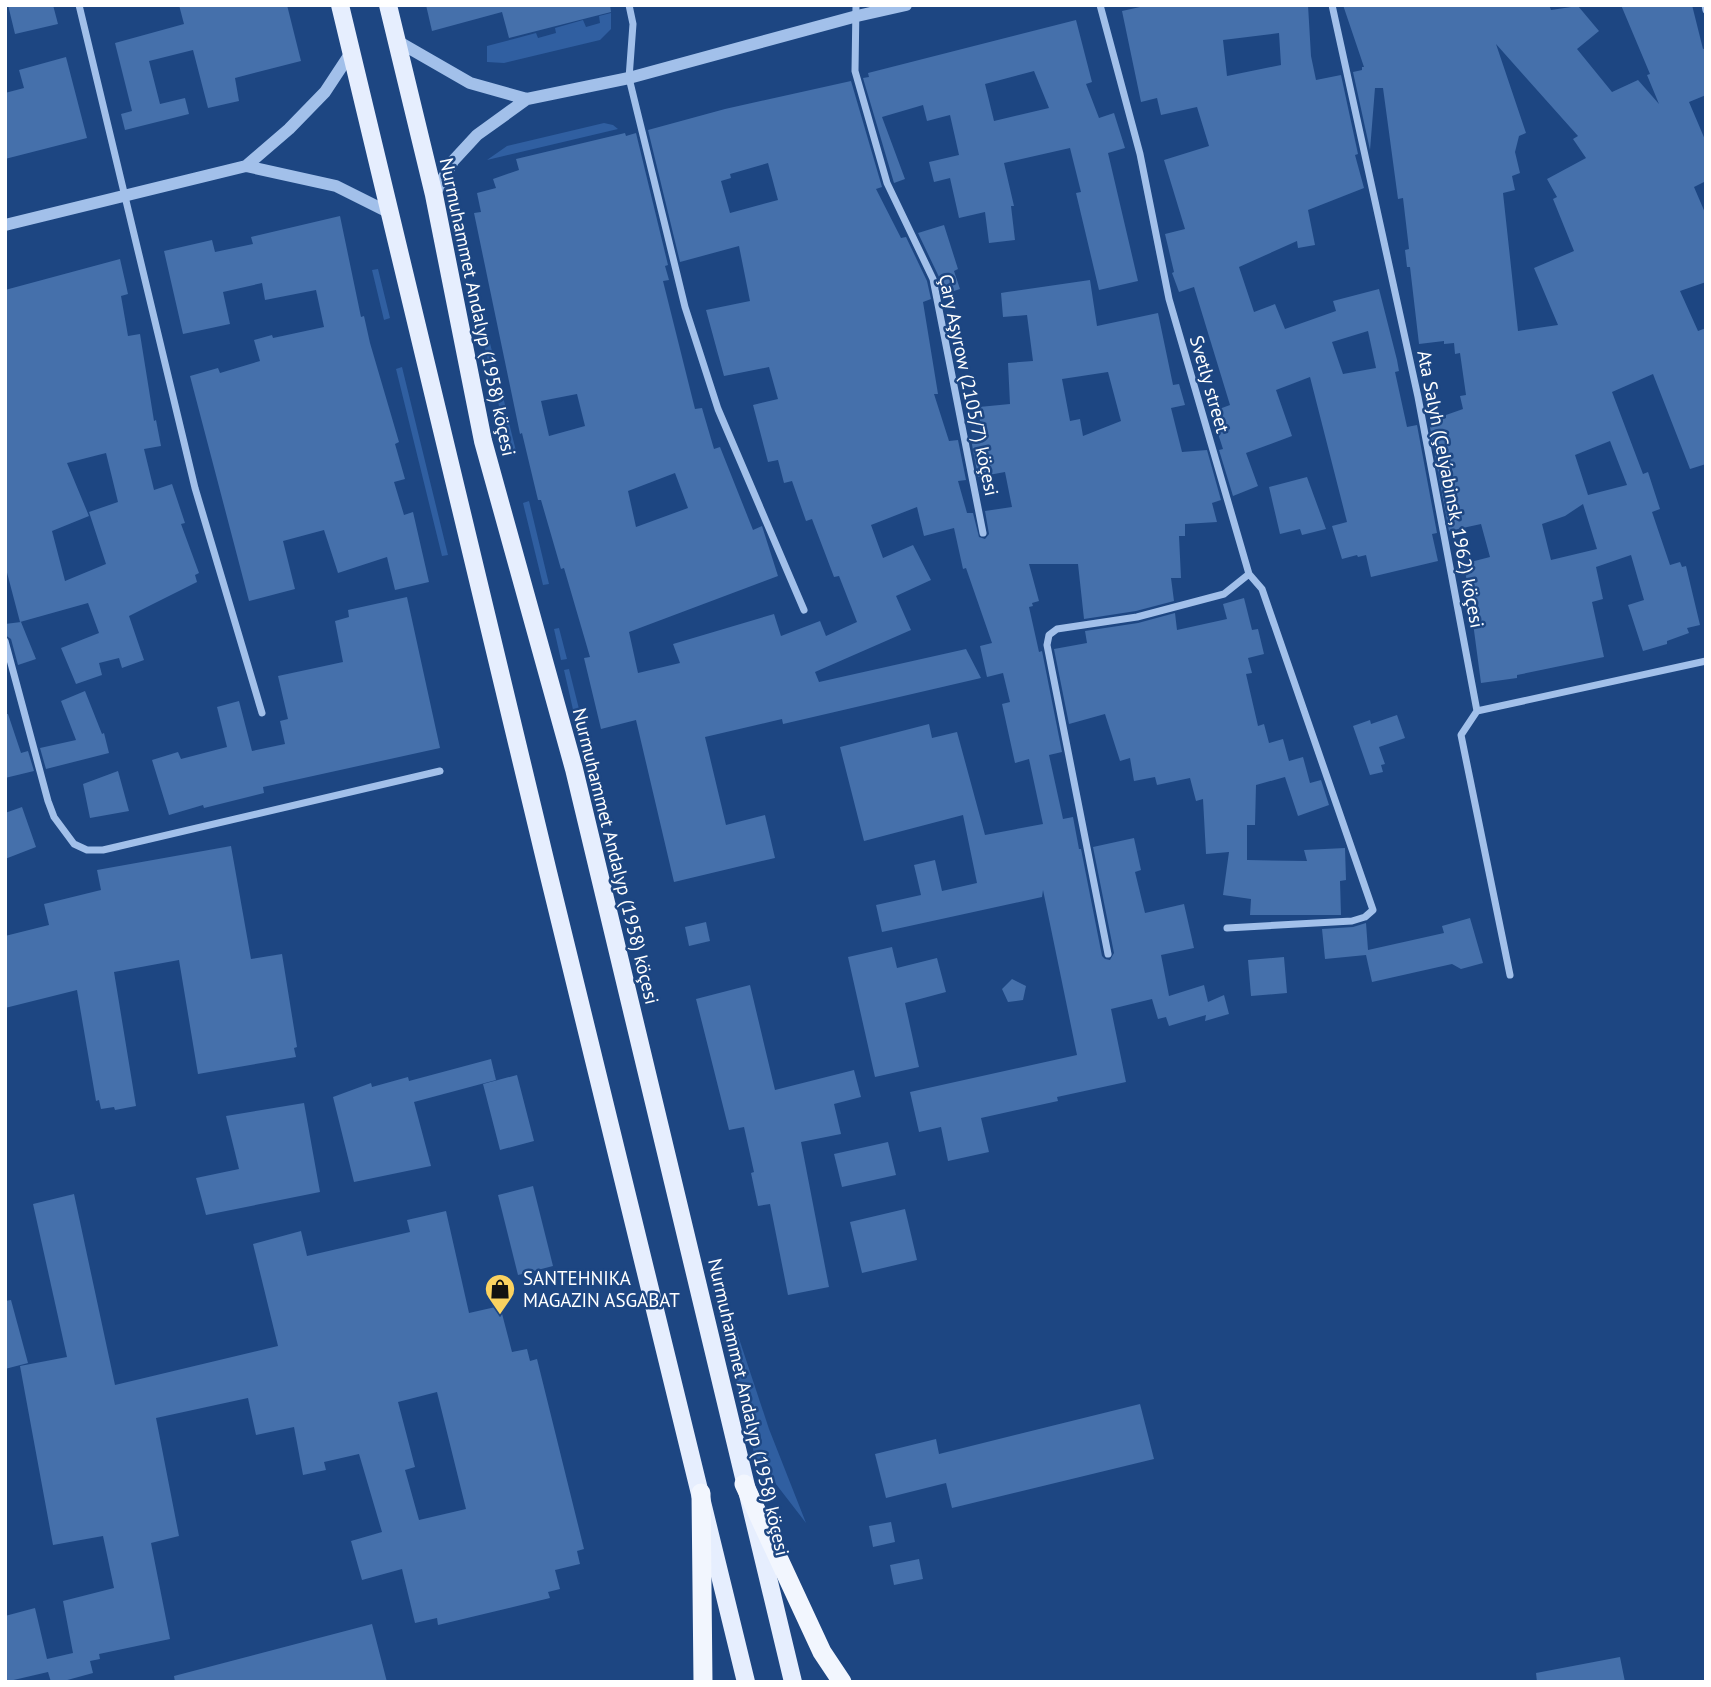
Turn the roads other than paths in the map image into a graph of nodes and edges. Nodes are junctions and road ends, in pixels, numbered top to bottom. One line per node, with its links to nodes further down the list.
1 (79, 5): 14 (street)
2 (340, 5): 10 (main road)
3 (388, 5): 9 (main road, Nurmuhammet Andalyp (1958) köçesi)
4 (629, 5): 11 (street)
5 (906, 5): 8 (street)
6 (1101, 5): 19 (street, Svetly street)
7 (1332, 5): 23 (street, Ata Salyh (Çelýabinsk, 1962) köçesi)
8 (857, 11): 11 (street); 18 (street, Çary Aşyrow (2105/7) köçesi)
9 (397, 41): 12 (street); 15 (main road, Nurmuhammet Andalyp (1958) köçesi)
10 (352, 51): 13 (street); 16 (main road)
11 (629, 79): 12 (street); 20 (street)
12 (527, 99): 15 (street)
13 (246, 166): 14 (street); 16 (street)
14 (124, 195): 17 (street); 24 (street)
15 (434, 195): 29 (main road, Nurmuhammet Andalyp (1958) köçesi)
16 (388, 212): 30 (main road)
17 (5, 225)
18 (983, 533)
19 (1249, 574): 26 (street, Svetly street); 27 (street)
20 (804, 610)
21 (5, 641): 25 (street)
22 (1706, 661): 23 (street)
23 (1477, 711): 28 (street)
24 (262, 713)
25 (440, 771)
26 (1227, 928)
27 (1108, 954)
28 (1510, 975)
29 (744, 1483): 33 (main road, Nurmuhammet Andalyp (1958) köçesi); 34 (highway)
30 (701, 1493): 31 (highway); 32 (main road)
31 (703, 1682)
32 (746, 1682)
33 (793, 1682)
34 (842, 1682)

